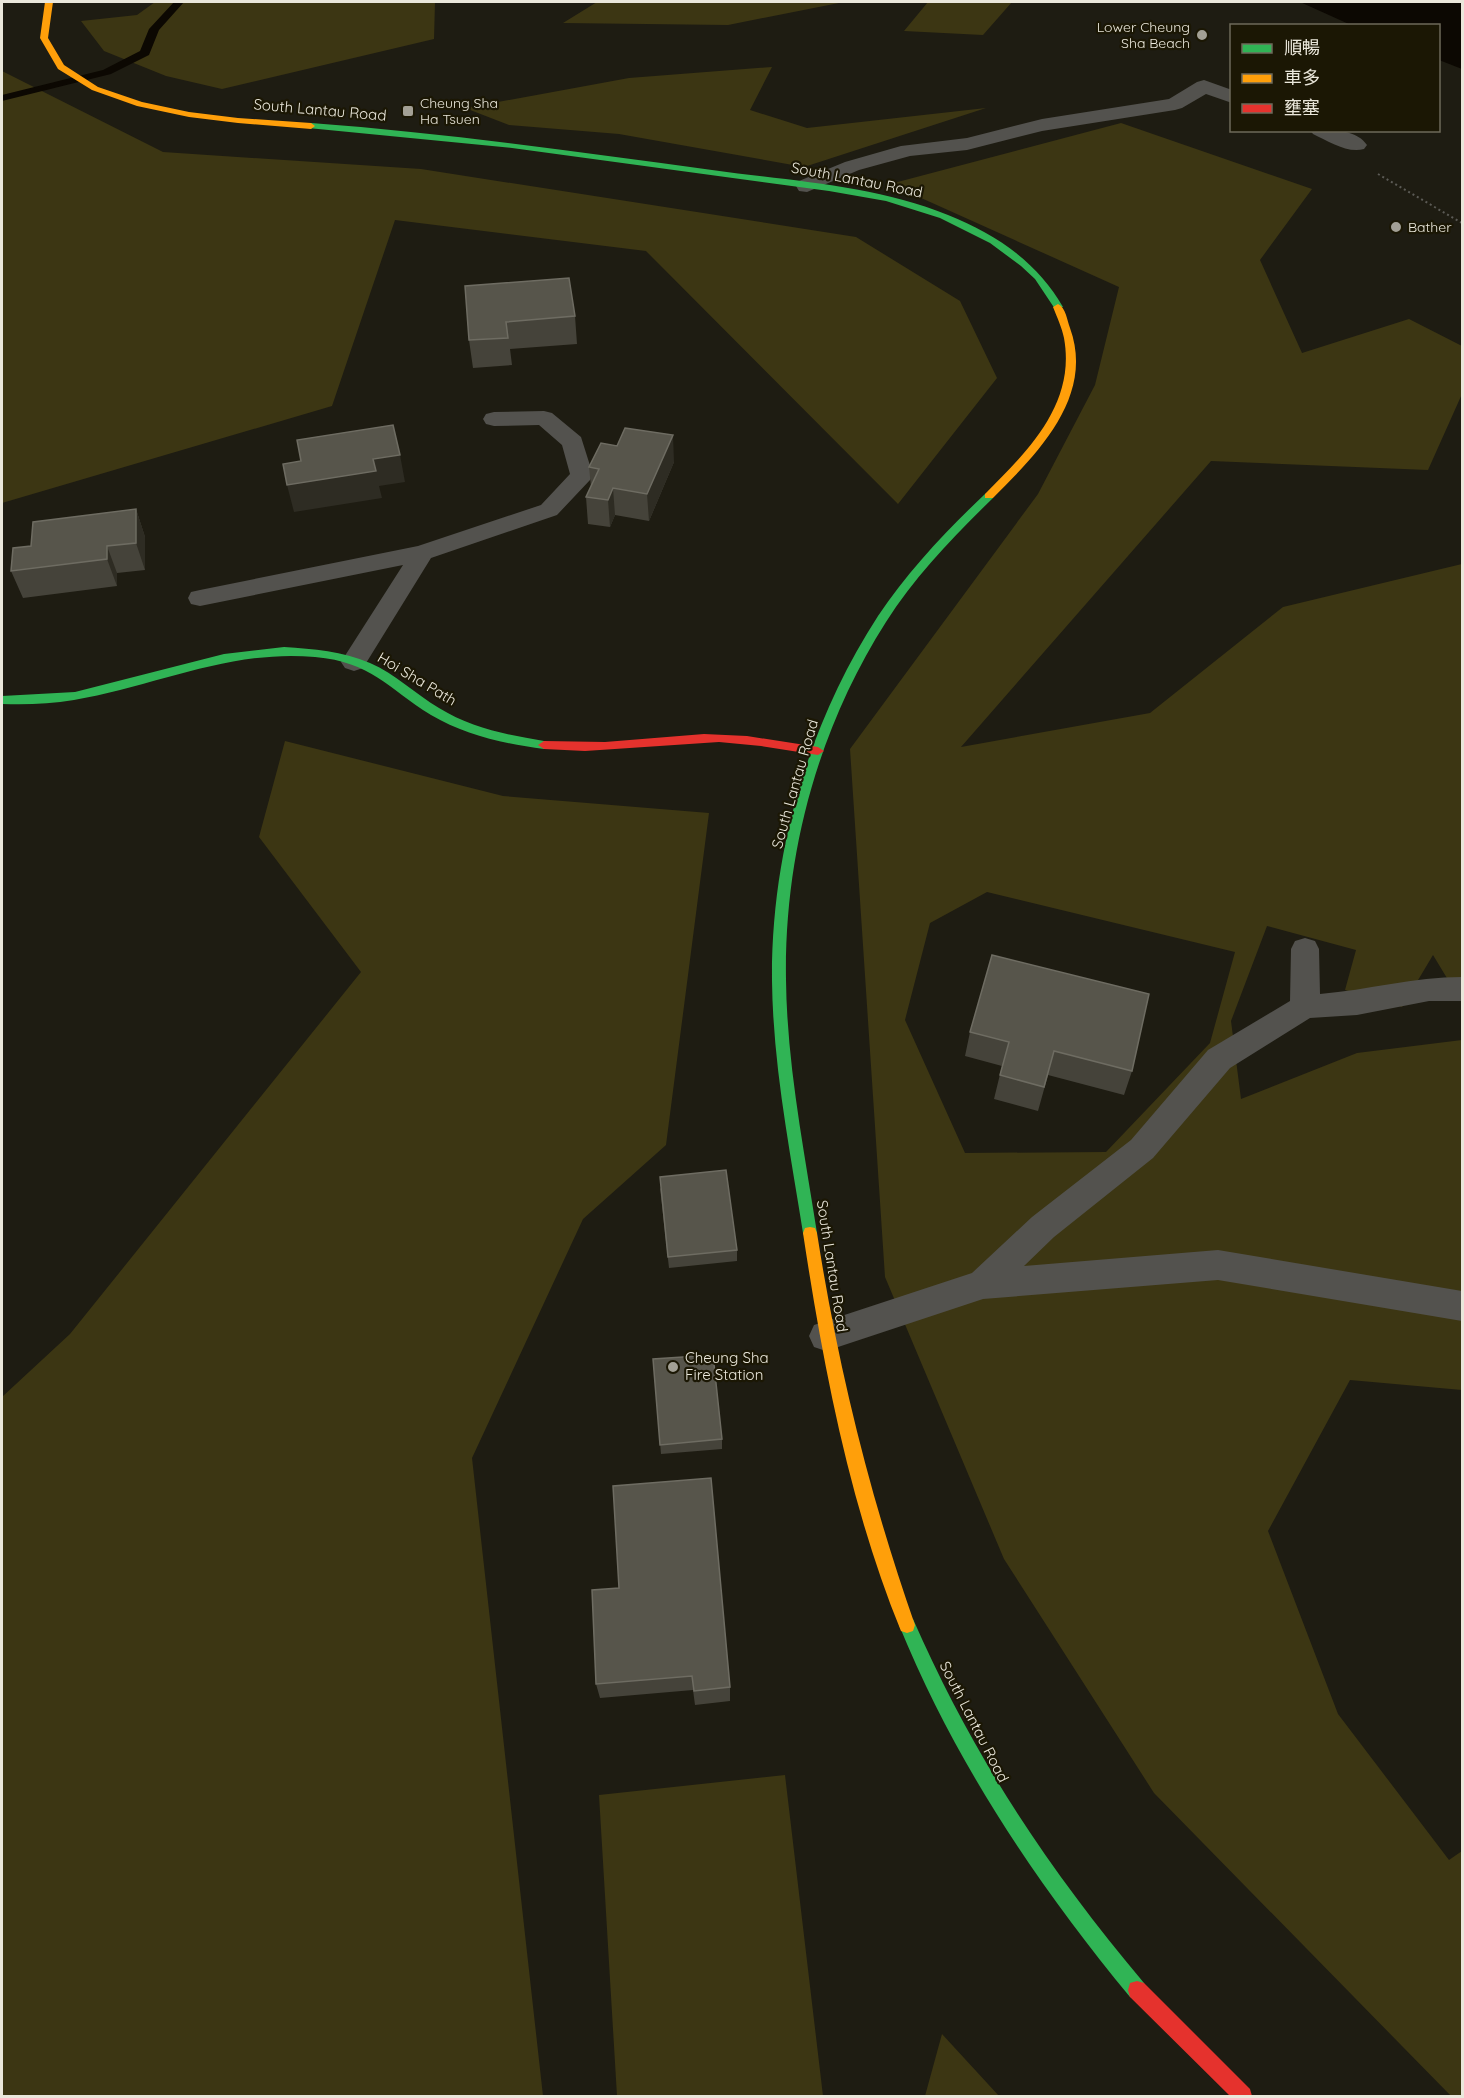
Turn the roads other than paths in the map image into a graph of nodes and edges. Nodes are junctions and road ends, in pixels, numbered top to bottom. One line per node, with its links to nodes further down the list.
1 (49, 2): 5 (main road, South Lantau Road)
2 (1230, 96): 5 (street)
3 (1325, 132): 4 (street)
4 (1357, 145)
5 (807, 186): 11 (main road, South Lantau Road)
6 (494, 419): 7 (lane)
7 (422, 553): 8 (lane); 9 (lane)
8 (200, 598)
9 (354, 662): 10 (main road, Hoi Sha Path); 11 (main road, Hoi Sha Path)
10 (2, 700)
11 (818, 751): 17 (main road, South Lantau Road)
12 (1305, 949): 14 (lane)
13 (1462, 989): 14 (lane)
14 (1305, 1007): 15 (lane)
15 (983, 1284): 16 (lane); 17 (lane)
16 (1462, 1306)
17 (826, 1336): 18 (main road, South Lantau Road)
18 (1243, 2097)

